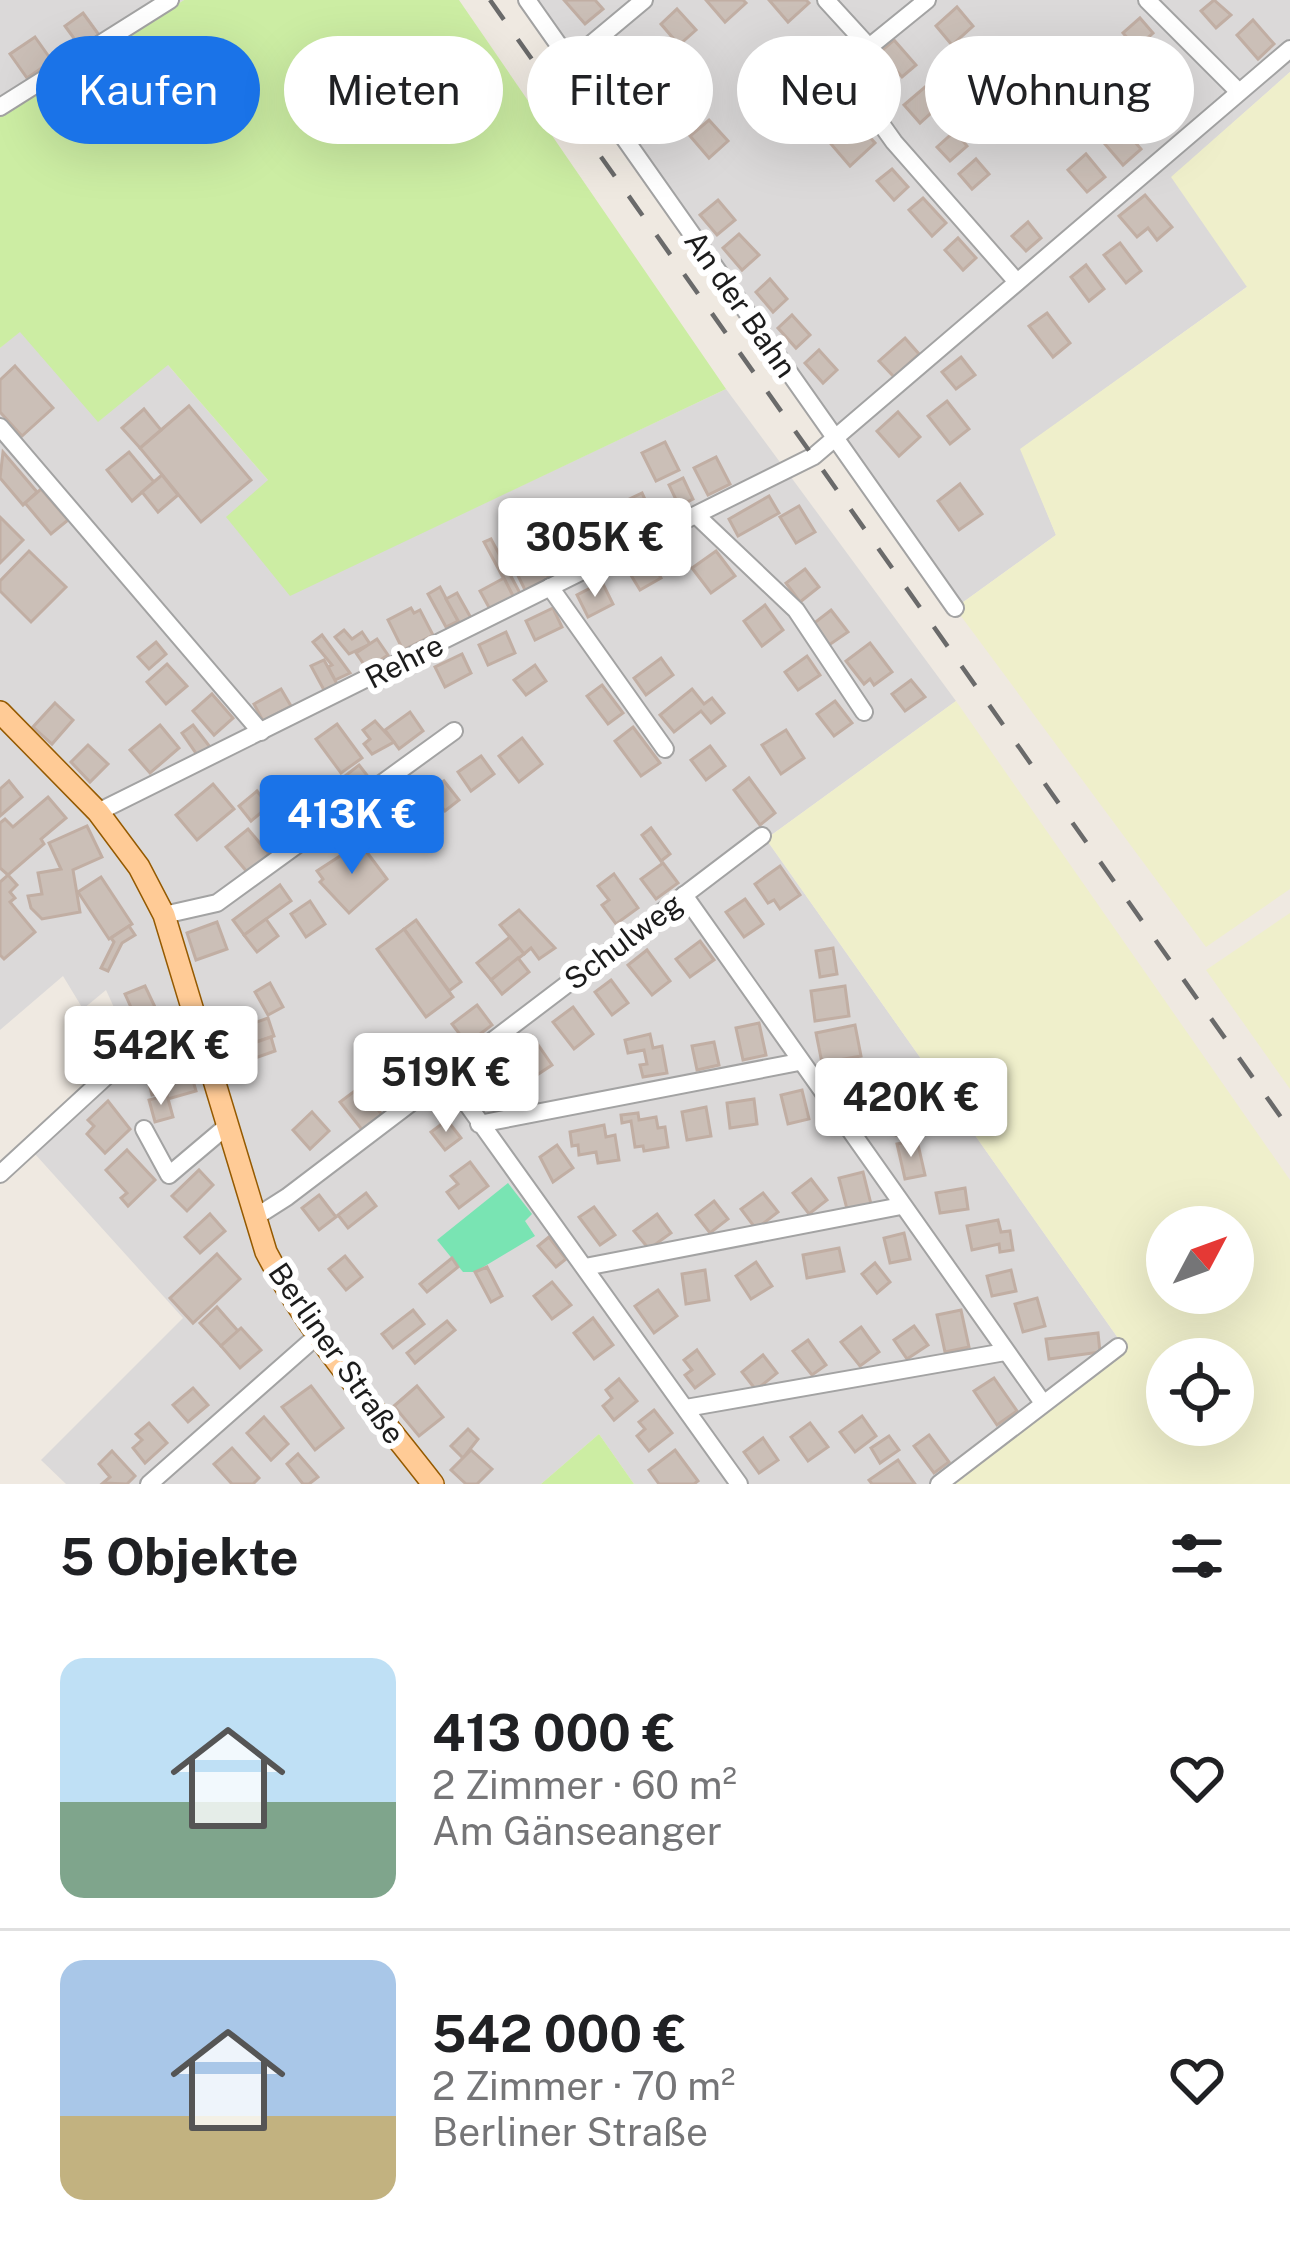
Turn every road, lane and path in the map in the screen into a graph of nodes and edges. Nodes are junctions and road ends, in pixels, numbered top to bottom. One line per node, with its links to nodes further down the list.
1 (170, 0): 13 (street)
2 (527, 0): 7 (street, An der Bahn)
3 (644, 0): 8 (street)
4 (826, 0): 9 (street)
5 (927, 0): 10 (street)
6 (1147, 0): 12 (street)
7 (553, 36)
8 (601, 36)
9 (859, 36)
10 (883, 36)
11 (1290, 49): 12 (street, Rehre)
12 (1239, 92): 16 (street, Rehre)
13 (0, 107)
14 (629, 144): 18 (street, An der Bahn)
15 (896, 144): 16 (street)
16 (1018, 282): 18 (street, Rehre)
17 (0, 427): 25 (street)
18 (836, 441): 19 (street, Rehre); 21 (street, An der Bahn)
19 (697, 516): 20 (street, Rehre); 23 (street)
20 (550, 587): 25 (street, Rehre); 26 (street)
21 (955, 608)
22 (0, 712): 27 (main road, Berliner Straße)
23 (864, 712)
24 (454, 731): 30 (street)
25 (261, 733): 27 (street, Rehre)
26 (665, 749)
27 (98, 812): 30 (main road, Berliner Straße)
28 (762, 836): 29 (street, Schulweg)
29 (684, 895): 32 (street); 33 (street, Schulweg)
30 (164, 915): 31 (main road, Berliner Straße)
31 (200, 1032): 35 (main road, Berliner Straße); 37 (street)
32 (799, 1062): 34 (street); 38 (street)
33 (447, 1076): 34 (street); 39 (street, Schulweg)
34 (479, 1124): 40 (street)
35 (227, 1126): 36 (street); 39 (main road, Berliner Straße)
36 (144, 1130)
37 (0, 1174)
38 (901, 1207): 40 (street); 43 (street)
39 (254, 1218): 41 (main road, Berliner Straße)
40 (585, 1267): 45 (street)
41 (318, 1335): 46 (street); 47 (main road, Berliner Straße)
42 (1118, 1347): 44 (street)
43 (1004, 1352): 44 (street); 45 (street)
44 (1042, 1403): 49 (street)
45 (686, 1408): 48 (street)
46 (149, 1484)
47 (433, 1484)
48 (739, 1484)
49 (939, 1484)

